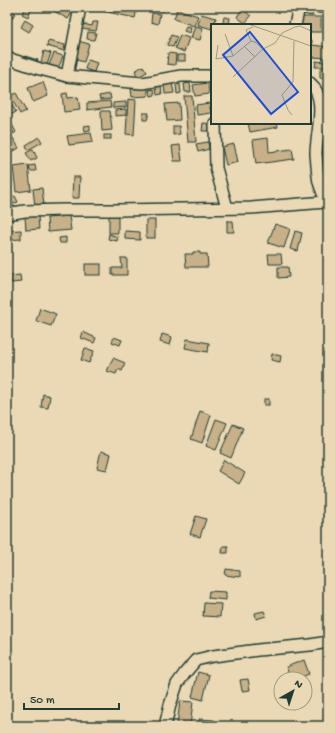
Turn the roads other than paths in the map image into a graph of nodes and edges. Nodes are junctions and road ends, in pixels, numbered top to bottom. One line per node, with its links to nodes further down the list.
1 (80, 7): 5 (street)
2 (299, 7): 3 (street)
3 (296, 24)
4 (7, 58): 5 (street)
5 (66, 76): 6 (street)
6 (211, 76)
7 (311, 83): 9 (street)
8 (215, 124): 10 (street)
9 (327, 202): 10 (street)
10 (226, 208): 11 (street)
11 (7, 214)
12 (328, 642): 13 (street)
13 (166, 726)

